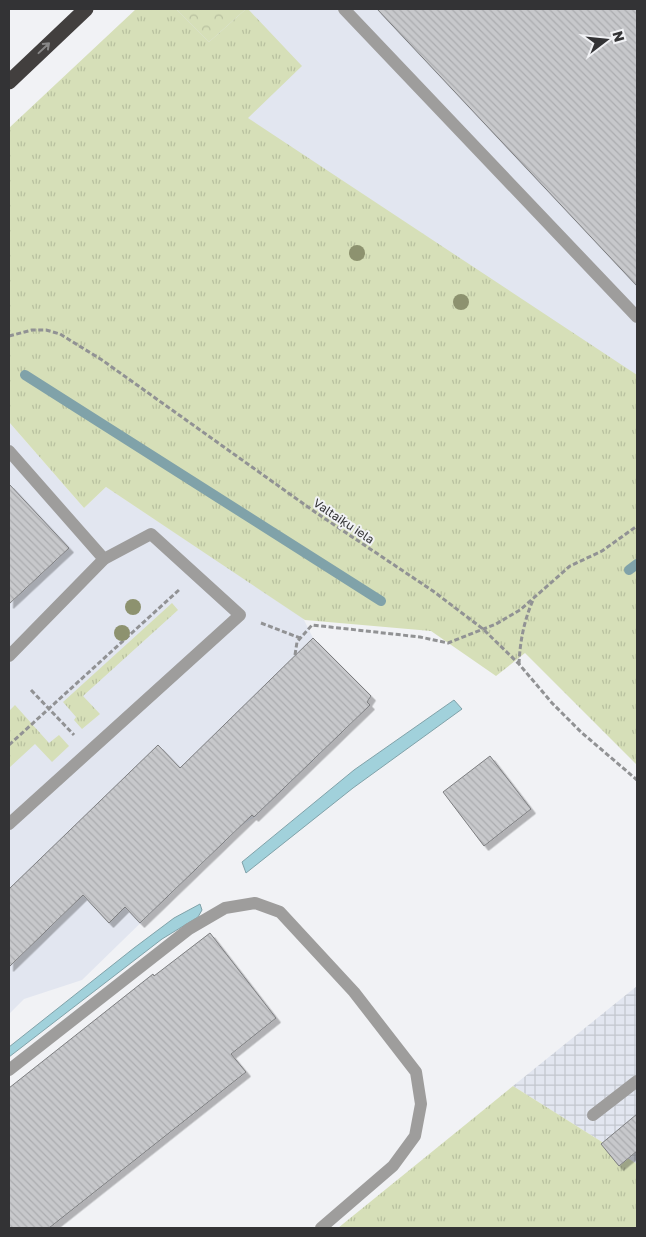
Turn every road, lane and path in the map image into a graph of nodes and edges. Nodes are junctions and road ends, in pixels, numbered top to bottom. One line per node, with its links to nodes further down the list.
1 (86, 9): 3 (highway, one-way to 1)
2 (344, 9): 4 (lane)
3 (9, 82)
4 (637, 317)
5 (9, 336): 12 (path, Valtaiķu iela)
6 (9, 451): 8 (lane)
7 (637, 526): 10 (path)
8 (104, 559): 9 (lane); 15 (lane)
9 (196, 575): 11 (lane); 18 (path)
10 (534, 597): 12 (path); 16 (path)
11 (240, 615): 13 (path); 20 (lane)
12 (483, 629): 13 (path); 16 (path, Valtaiķu iela)
13 (300, 638): 14 (path)
14 (295, 655)
15 (9, 656)
16 (520, 664): 21 (path, Valtaiķu iela)
17 (31, 690): 18 (path)
18 (49, 708): 19 (path); 20 (path)
19 (9, 745)
20 (90, 751): 22 (lane)
21 (637, 780)
22 (9, 824)
23 (9, 1070): 26 (lane)
24 (637, 1081): 25 (lane)
25 (592, 1115)
26 (321, 1228)

